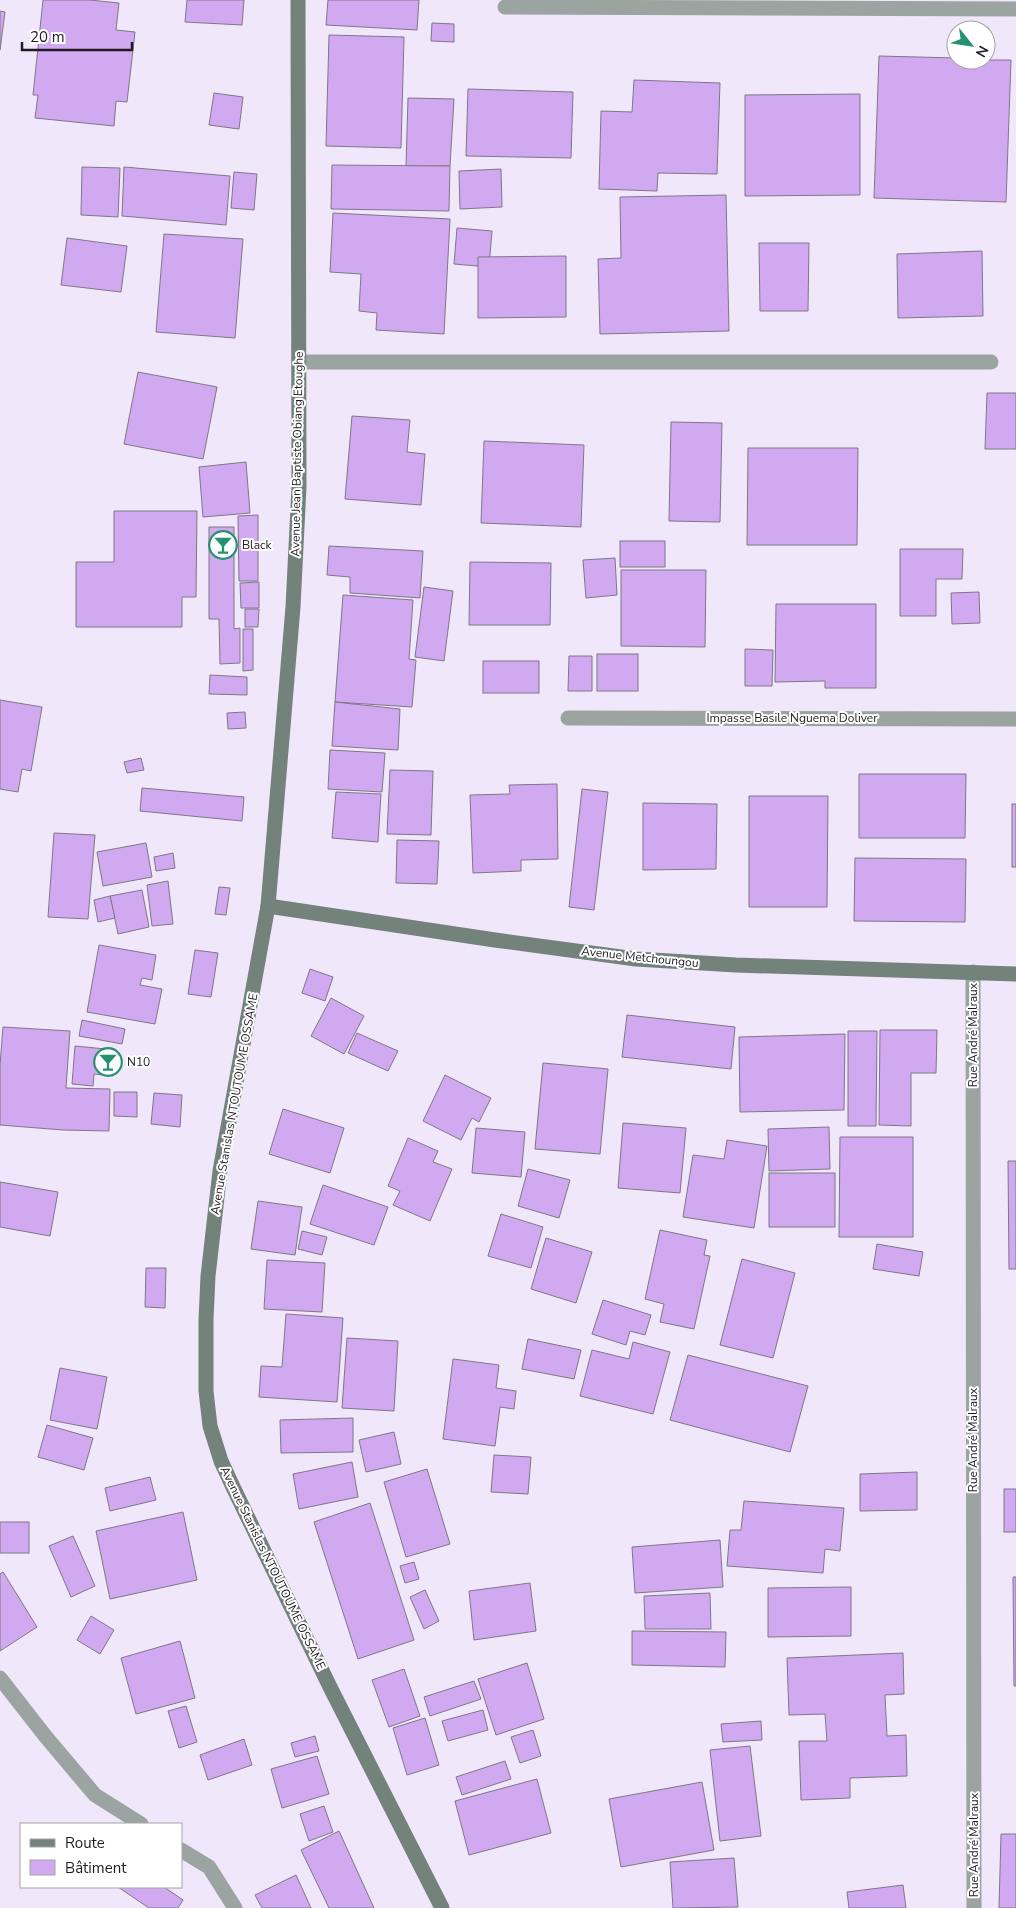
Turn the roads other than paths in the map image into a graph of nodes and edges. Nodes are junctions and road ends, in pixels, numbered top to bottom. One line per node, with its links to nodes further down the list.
1 (298, 0): 4 (street, Avenue Jean Baptiste Obiang Etoughe)
2 (505, 7): 3 (street)
3 (1016, 9)
4 (299, 362): 5 (street); 8 (street, Avenue Jean Baptiste Obiang Etoughe)
5 (991, 362)
6 (568, 718): 7 (street, Impasse Basile Nguema Doliver)
7 (1016, 719)
8 (268, 906): 9 (street, Avenue Metchoungou); 15 (street, Avenue Stanislas NTOUTOUME OSSAME)
9 (973, 972): 10 (street, Avenue Metchoungou); 16 (street, Rue André Malraux)
10 (1016, 974)
11 (0, 1678): 12 (street)
12 (140, 1823)
13 (182, 1851): 14 (street)
14 (235, 1908)
15 (442, 1908)
16 (974, 1908)

